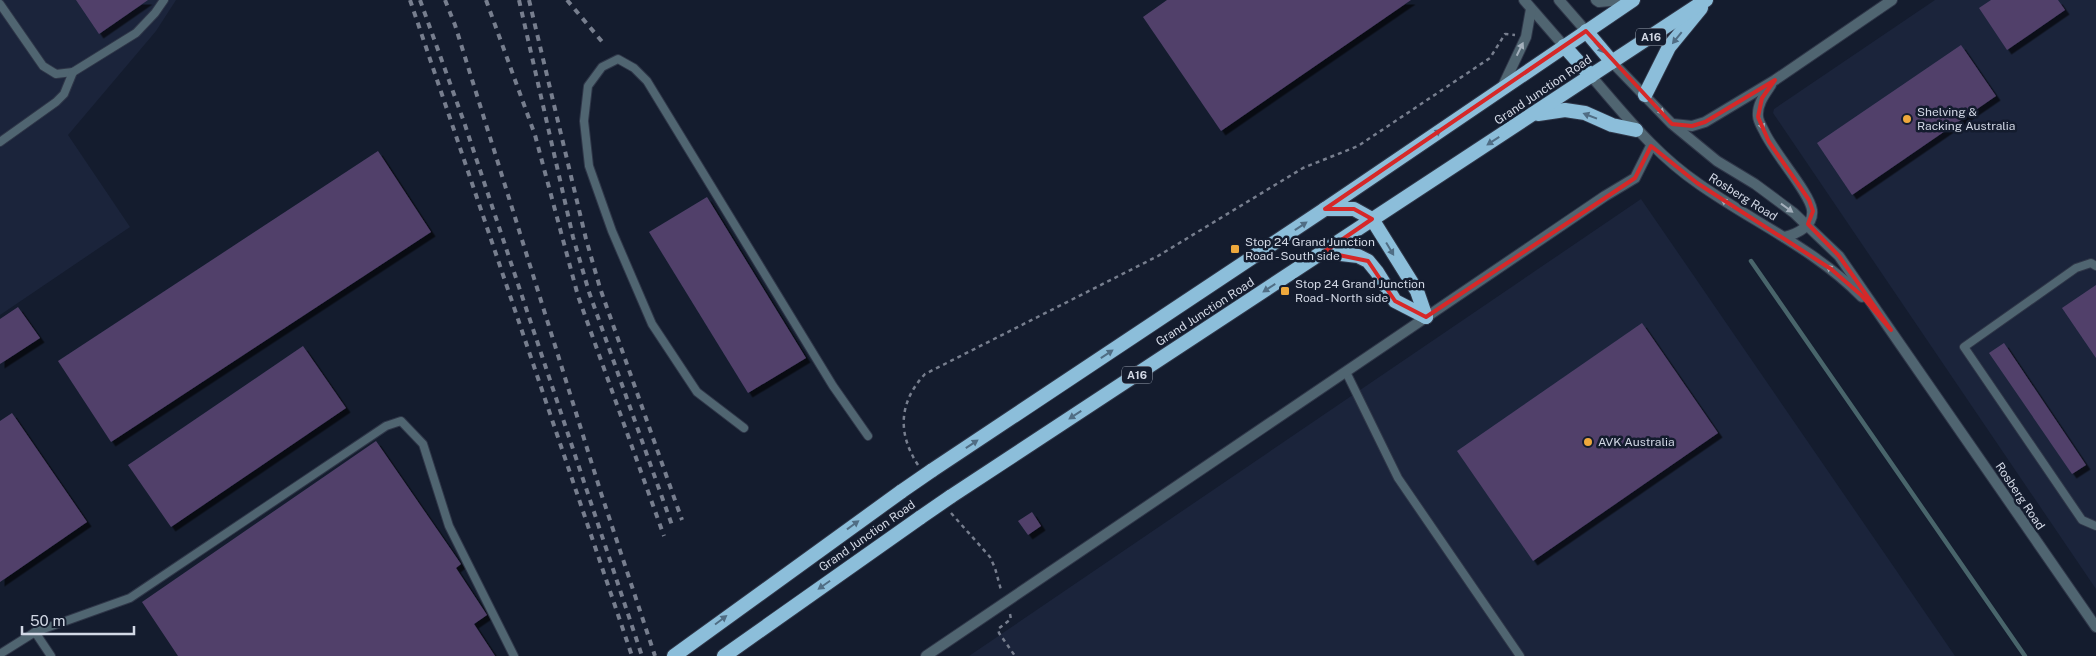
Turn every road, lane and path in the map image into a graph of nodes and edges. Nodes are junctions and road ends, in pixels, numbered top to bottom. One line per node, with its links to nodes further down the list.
1 (164, 0): 15 (lane)
2 (1524, 0): 10 (street)
3 (1559, 0): 11 (street)
4 (1596, 0): 5 (street)
5 (1622, 0)
6 (1633, 0): 11 (highway, Grand Junction Road / A16)
7 (1707, 0): 14 (highway, Grand Junction Road / A16); 19 (highway, one-way to 19)
8 (1892, 0): 17 (street)
9 (0, 4): 15 (lane)
10 (1531, 9): 12 (street); 13 (street)
11 (1586, 31): 13 (highway, Grand Junction Road / A16); 14 (highway, one-way to 14)
12 (1526, 37): 18 (street, one-way to 12); 36 (path)
13 (1564, 46): 16 (highway); 18 (highway, Grand Junction Road / A16)
14 (1612, 62): 16 (highway, Grand Junction Road / A16); 19 (street, Rosberg Road)
15 (73, 72): 23 (lane)
16 (1591, 76): 20 (highway, Grand Junction Road / A16); 22 (street, Rosberg Road)
17 (1775, 80): 21 (street); 27 (street, one-way to 27)
18 (1502, 88): 25 (highway, Grand Junction Road / A16, one-way to 18)
19 (1645, 95): 21 (street, Rosberg Road, one-way to 21)
20 (1534, 115): 22 (highway, one-way to 20); 26 (highway, Grand Junction Road / A16, one-way to 26)
21 (1672, 124): 27 (street, Rosberg Road, one-way to 27)
22 (1636, 130): 24 (street, Rosberg Road)
23 (0, 142)
24 (1651, 146): 28 (street, Rosberg Road, one-way to 24); 31 (street)
25 (1326, 209): 26 (highway); 42 (highway, Grand Junction Road / A16, one-way to 25, bridge)
26 (1372, 219): 29 (highway, Grand Junction Road / A16); 31 (highway, one-way to 31)
27 (1808, 224): 28 (street); 32 (street, Rosberg Road)
28 (1784, 237): 32 (street, Rosberg Road, one-way to 28)
29 (1324, 252): 31 (highway); 46 (highway, Grand Junction Road / A16, one-way to 46, bridge)
30 (2096, 266): 38 (lane)
31 (1426, 317): 33 (street)
32 (1890, 330): 40 (street, Rosberg Road)
33 (1346, 372): 39 (street); 49 (lane)
34 (744, 428): 35 (lane)
35 (868, 436)
36 (916, 461)
37 (956, 520): 39 (path)
38 (2096, 526)
39 (1005, 602): 47 (street); 48 (path)
40 (2096, 627)
41 (35, 632): 43 (lane); 44 (lane); 45 (lane)
42 (678, 653)
43 (0, 654)
44 (51, 656)
45 (514, 656)
46 (724, 656)
47 (926, 656)
48 (1015, 656)
49 (1520, 656)

